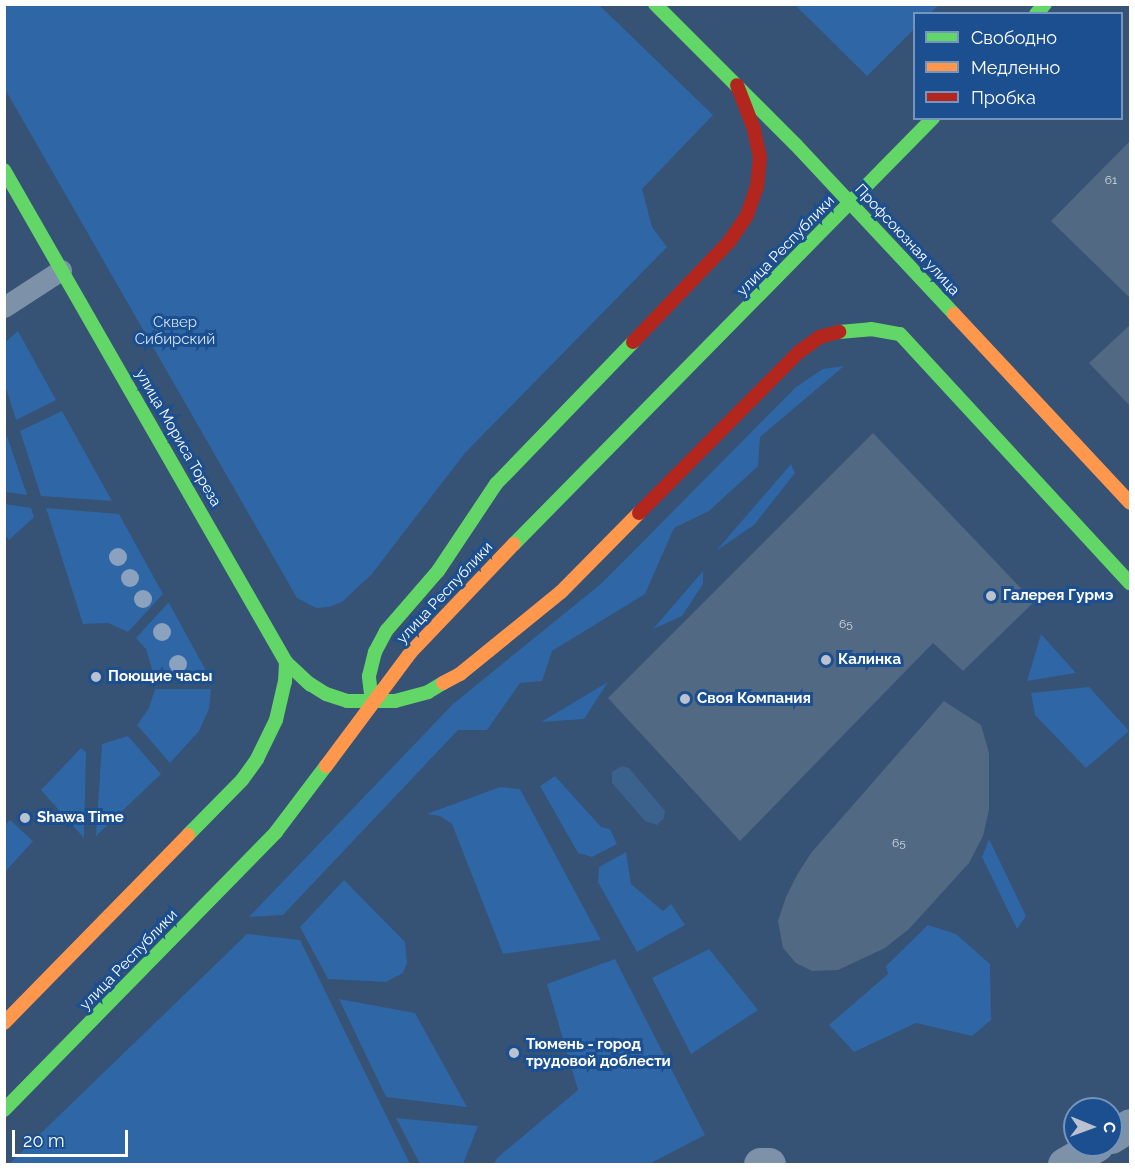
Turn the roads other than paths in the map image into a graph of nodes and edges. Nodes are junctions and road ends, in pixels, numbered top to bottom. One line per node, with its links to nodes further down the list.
1 (655, 4): 2 (main road, Профсоюзная улица)
2 (737, 85): 5 (main road, Профсоюзная улица); 11 (main road)
3 (931, 120): 5 (main road, улица Республики)
4 (4, 170): 6 (main road, улица Мориса Тореза)
5 (850, 203): 8 (main road, Профсоюзная улица); 11 (main road, улица Республики)
6 (61, 270): 7 (lane); 10 (main road, улица Мориса Тореза)
7 (4, 307)
8 (1131, 503)
9 (1131, 583): 11 (main road, улица Мориса Тореза)
10 (286, 662): 11 (main road, улица Мориса Тореза); 12 (main road)
11 (372, 702): 13 (main road, улица Республики)
12 (4, 1023)
13 (4, 1110)

